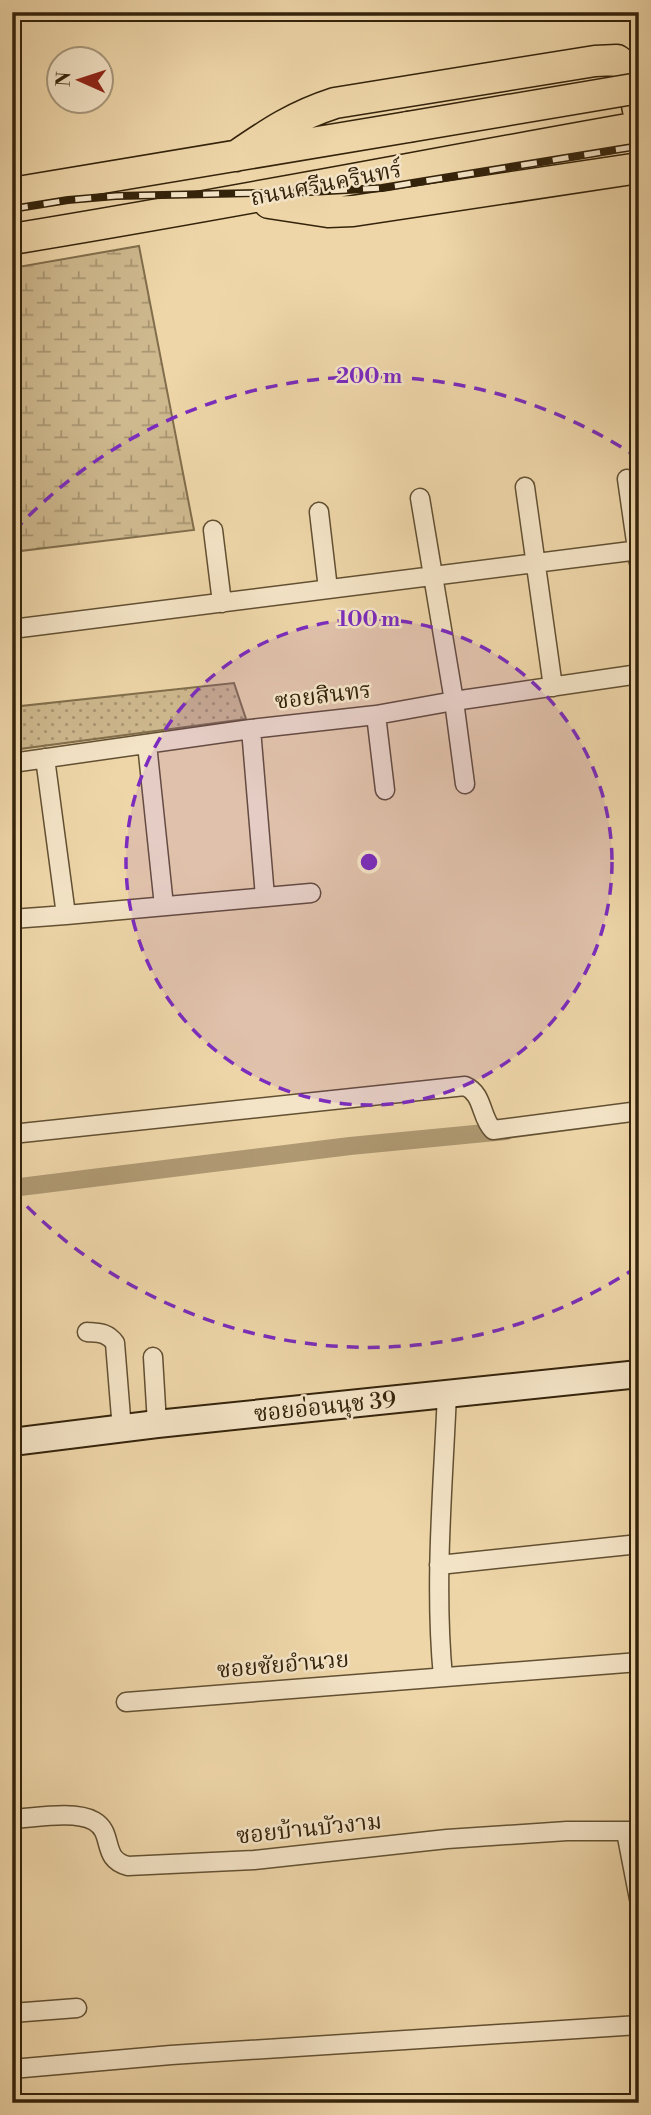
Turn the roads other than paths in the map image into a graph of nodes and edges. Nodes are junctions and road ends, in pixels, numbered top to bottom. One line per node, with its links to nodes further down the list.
1 (639, 88): 4 (main road, ถนนศรีนครินทร์, bridge)
2 (639, 116): 4 (main road)
3 (639, 127): 7 (main road, ถนนศรีนครินทร์)
4 (236, 156): 6 (main road, ถนนศรีนครินทร์)
5 (639, 167): 7 (main road)
6 (12, 193)
7 (247, 199): 8 (main road, ถนนศรีนครินทร์)
8 (12, 239)
9 (626, 479): 14 (street)
10 (525, 486): 15 (street)
11 (420, 498): 16 (street)
12 (319, 512): 17 (street)
13 (214, 530): 18 (street)
14 (638, 554): 15 (street)
15 (537, 563): 16 (street); 21 (street)
16 (434, 576): 17 (street); 22 (street)
17 (328, 589): 18 (street)
18 (222, 603): 19 (street)
19 (12, 629)
20 (639, 674): 21 (street, ซอยสินทร)
21 (553, 687): 22 (street, ซอยสินทร)
22 (454, 701): 23 (street, ซอยสินทร); 28 (street)
23 (376, 715): 24 (street, ซอยสินทร); 29 (street)
24 (251, 729): 25 (street, ซอยสินทร); 31 (street)
25 (147, 744): 26 (street, ซอยสินทร); 32 (street)
26 (45, 758): 27 (street, ซอยสินทร); 33 (street)
27 (12, 763)
28 (465, 784)
29 (385, 790)
30 (311, 893): 31 (street)
31 (265, 897): 32 (street)
32 (164, 906): 33 (street)
33 (66, 915): 34 (street)
34 (12, 919)
35 (639, 1111): 36 (street)
36 (12, 1134)
37 (87, 1332): 42 (street)
38 (153, 1357): 41 (street)
39 (639, 1374): 40 (street, ซอยอ่อนนุช 39)
40 (447, 1393): 41 (street, ซอยอ่อนนุช 39); 45 (street)
41 (157, 1424): 42 (street, ซอยอ่อนนุช 39)
42 (122, 1430): 43 (street, ซอยอ่อนนุช 39)
43 (12, 1443)
44 (639, 1544): 45 (street)
45 (439, 1564): 47 (street)
46 (639, 1662): 47 (street, ซอยชัยอำนวย)
47 (443, 1677): 48 (street, ซอยชัยอำนวย)
48 (126, 1702)
49 (12, 1819): 50 (street, ซอยบ้านบัวงาม)
50 (632, 1831): 51 (street)
51 (639, 1899)
52 (77, 2008): 53 (street)
53 (12, 2013)
54 (639, 2025): 55 (street)
55 (12, 2069)

